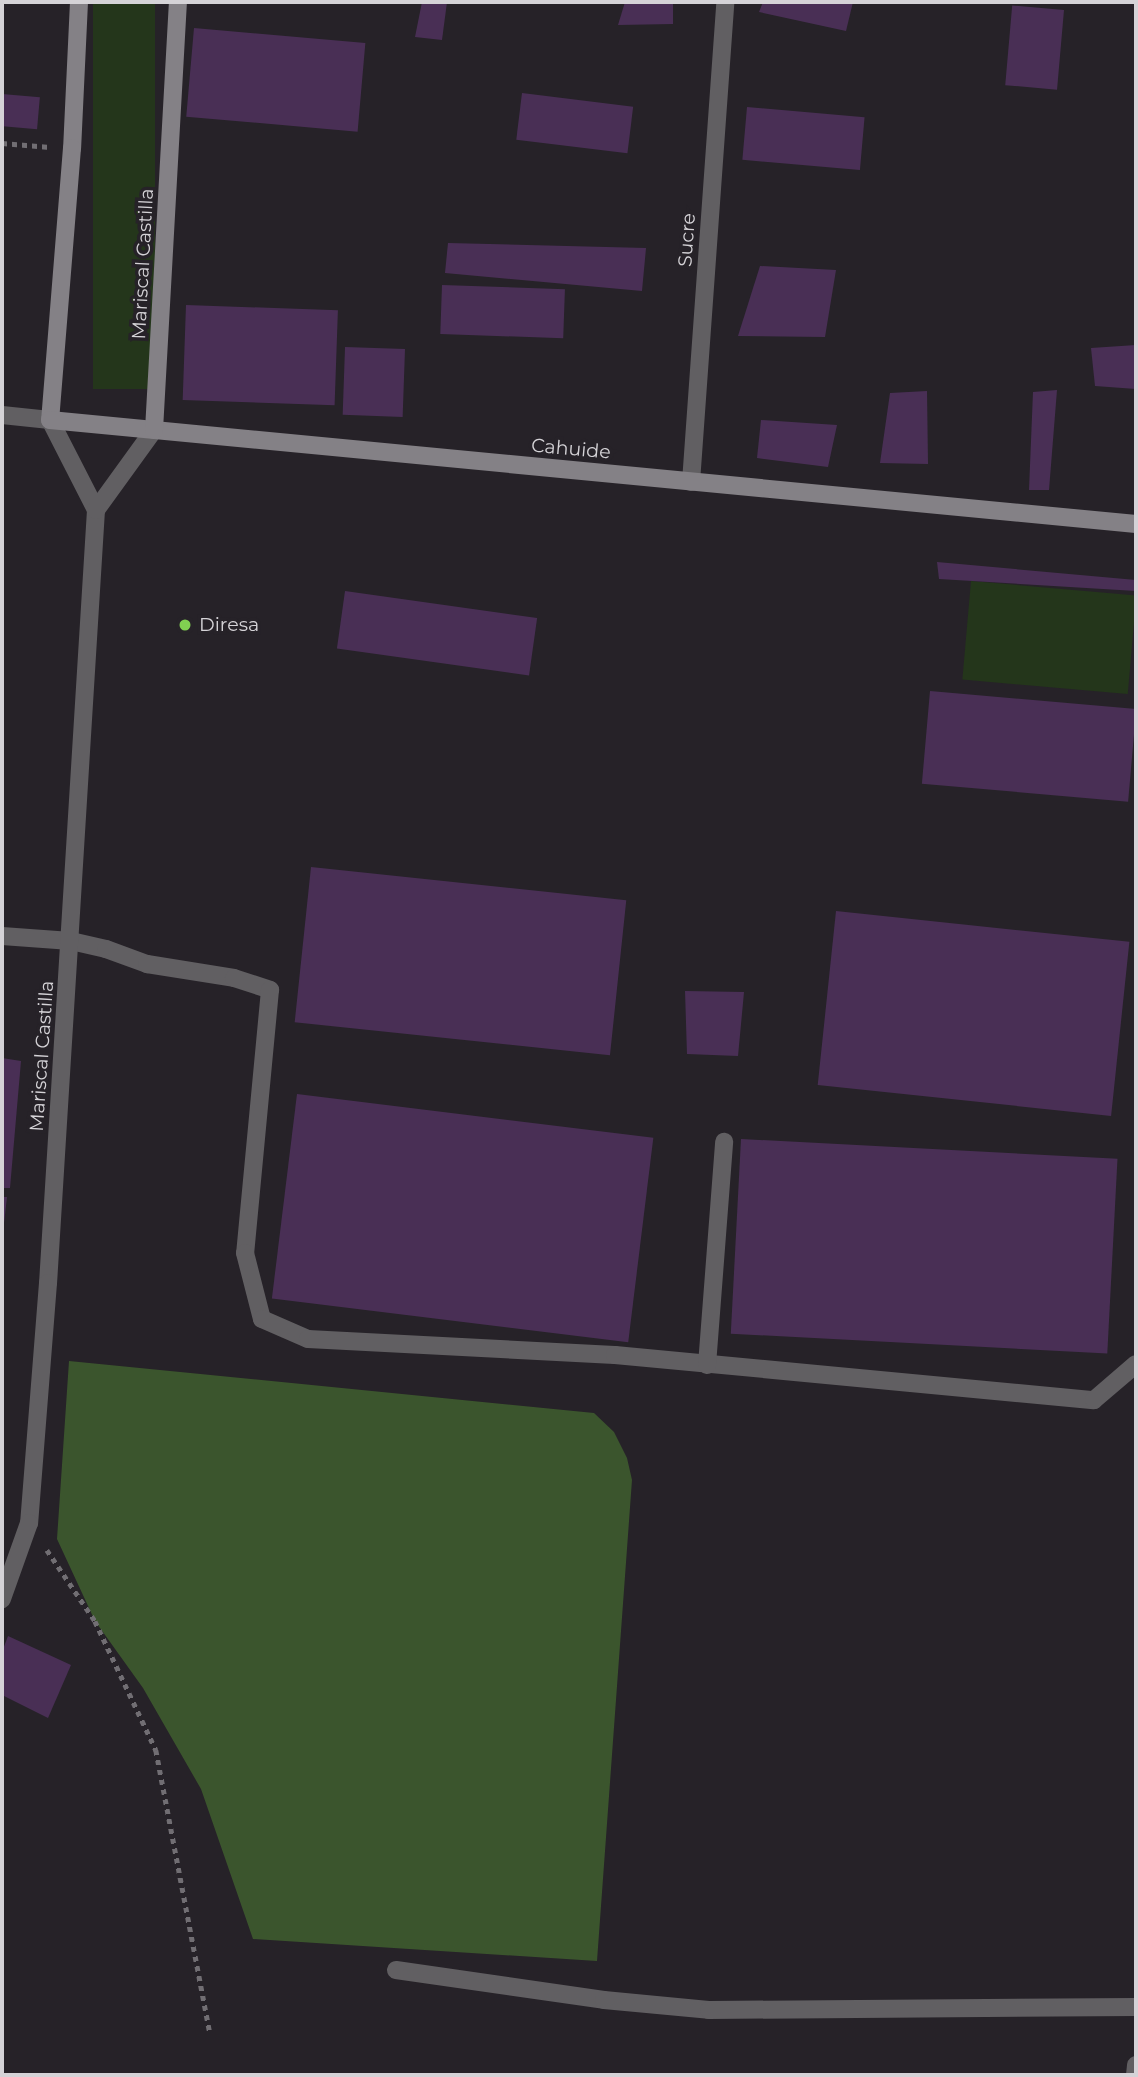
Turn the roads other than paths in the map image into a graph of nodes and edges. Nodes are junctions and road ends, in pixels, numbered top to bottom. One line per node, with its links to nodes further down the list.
1 (79, 2): 5 (main road)
2 (178, 2): 6 (main road, Mariscal Castilla)
3 (725, 2): 7 (street, Sucre)
4 (2, 415): 5 (street, Cahuide)
5 (50, 420): 6 (main road, Cahuide); 8 (street)
6 (154, 430): 7 (main road, Cahuide); 8 (street)
7 (691, 482): 9 (main road, Cahuide)
8 (96, 510): 11 (street, Mariscal Castilla)
9 (1136, 524)
10 (2, 936): 11 (street)
11 (71, 941): 14 (street); 15 (street, Mariscal Castilla)
12 (724, 1142): 14 (street)
13 (1136, 1364): 14 (street)
14 (708, 1365)
15 (2, 1599)
16 (396, 1970): 17 (street)
17 (1136, 2007)
18 (1136, 2065): 19 (street)
19 (1135, 2075)

